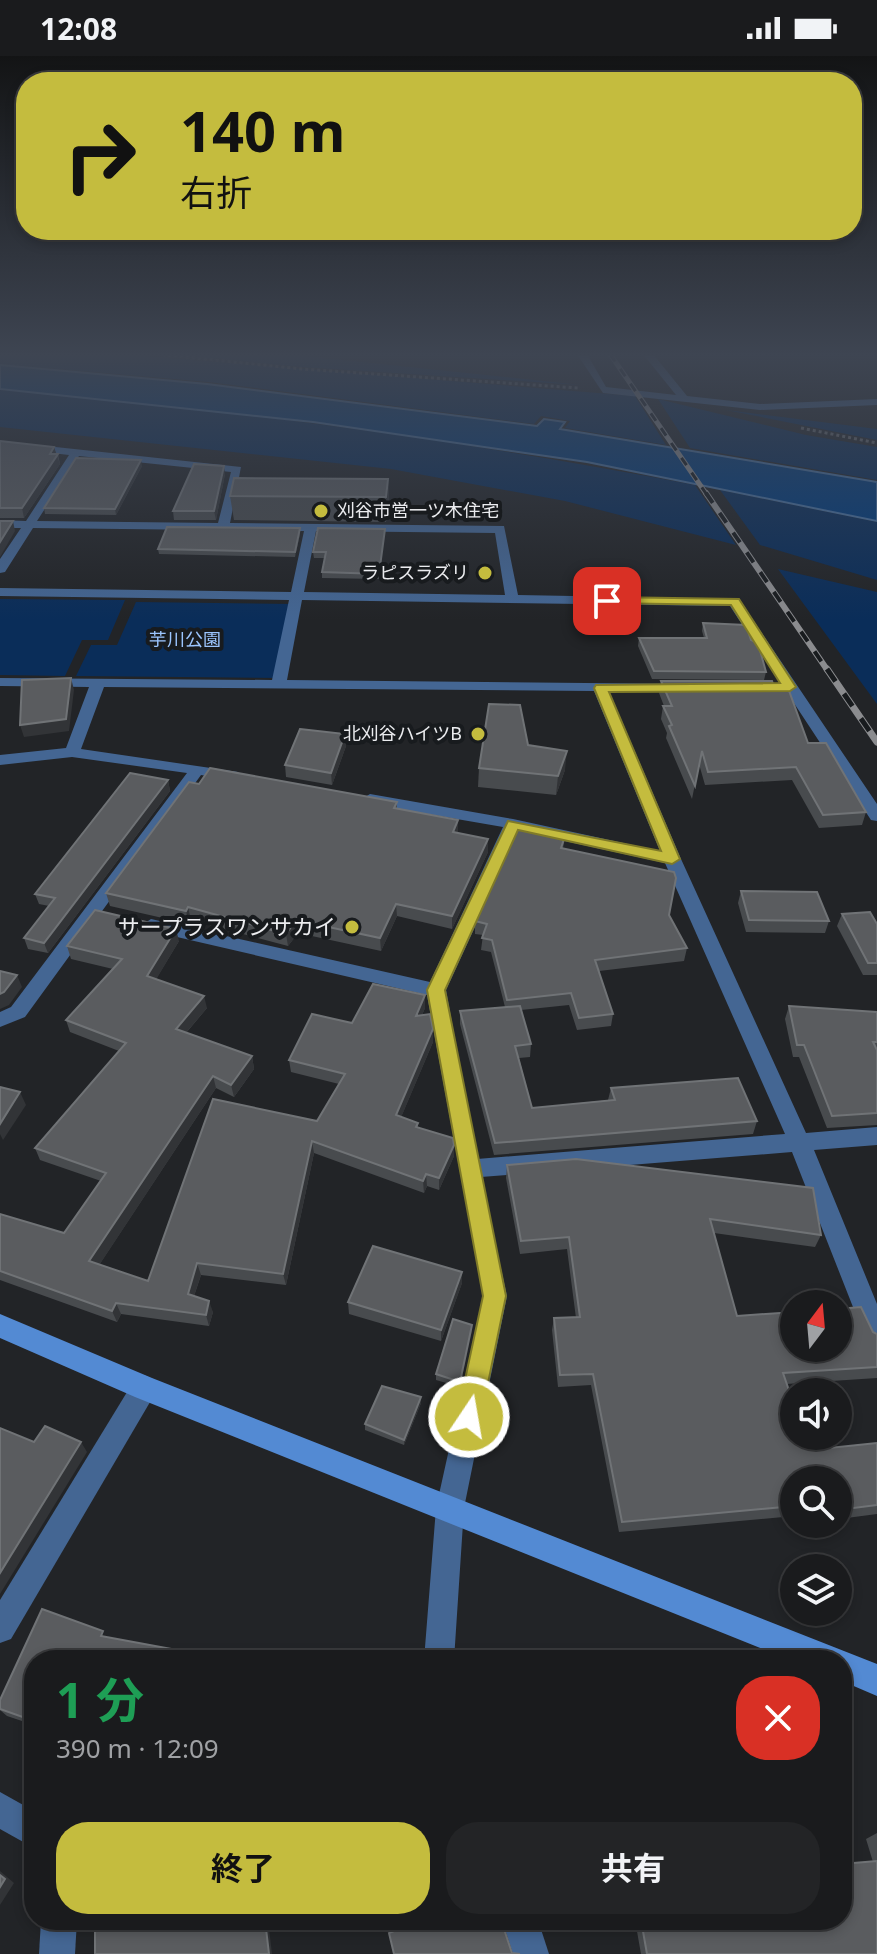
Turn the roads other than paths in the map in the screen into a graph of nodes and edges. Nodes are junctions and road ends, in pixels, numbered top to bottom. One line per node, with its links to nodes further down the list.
1 (0, 444): 2 (street)
2 (77, 451): 4 (street); 6 (street)
3 (0, 524): 4 (street)
4 (27, 524): 6 (street); 7 (street)
5 (311, 525): 6 (street); 9 (street); 10 (street)
6 (223, 526)
7 (0, 569)
8 (0, 592): 9 (street)
9 (298, 597): 10 (street); 13 (street)
10 (512, 600): 16 (street)
11 (0, 682): 12 (street)
12 (98, 683): 13 (street); 18 (street)
13 (279, 683): 17 (street)
14 (695, 687): 17 (street)
15 (727, 687): 16 (street)
16 (790, 687): 23 (street)
17 (600, 688): 25 (street)
18 (72, 752): 19 (street); 20 (street)
19 (0, 760)
20 (198, 769): 21 (street); 26 (street)
21 (243, 777)
22 (348, 795): 24 (street)
23 (877, 816)
24 (513, 824): 25 (street); 27 (street)
25 (672, 859): 30 (street)
26 (108, 915): 27 (street); 28 (street)
27 (436, 990): 31 (street)
28 (0, 1020)
29 (877, 1136): 30 (street)
30 (800, 1143): 31 (street); 33 (street)
31 (468, 1169): 35 (street)
32 (0, 1326): 34 (street)
33 (877, 1335)
34 (144, 1388): 35 (street); 36 (street)
35 (450, 1508): 37 (street); 38 (street)
36 (0, 1628)
37 (440, 1650)
38 (803, 1650)
39 (852, 1669): 40 (street)
40 (877, 1680)
41 (0, 1809): 42 (street)
42 (24, 1825)
43 (58, 1930): 45 (street)
44 (523, 1930): 46 (street)
45 (57, 1954)
46 (531, 1954)

